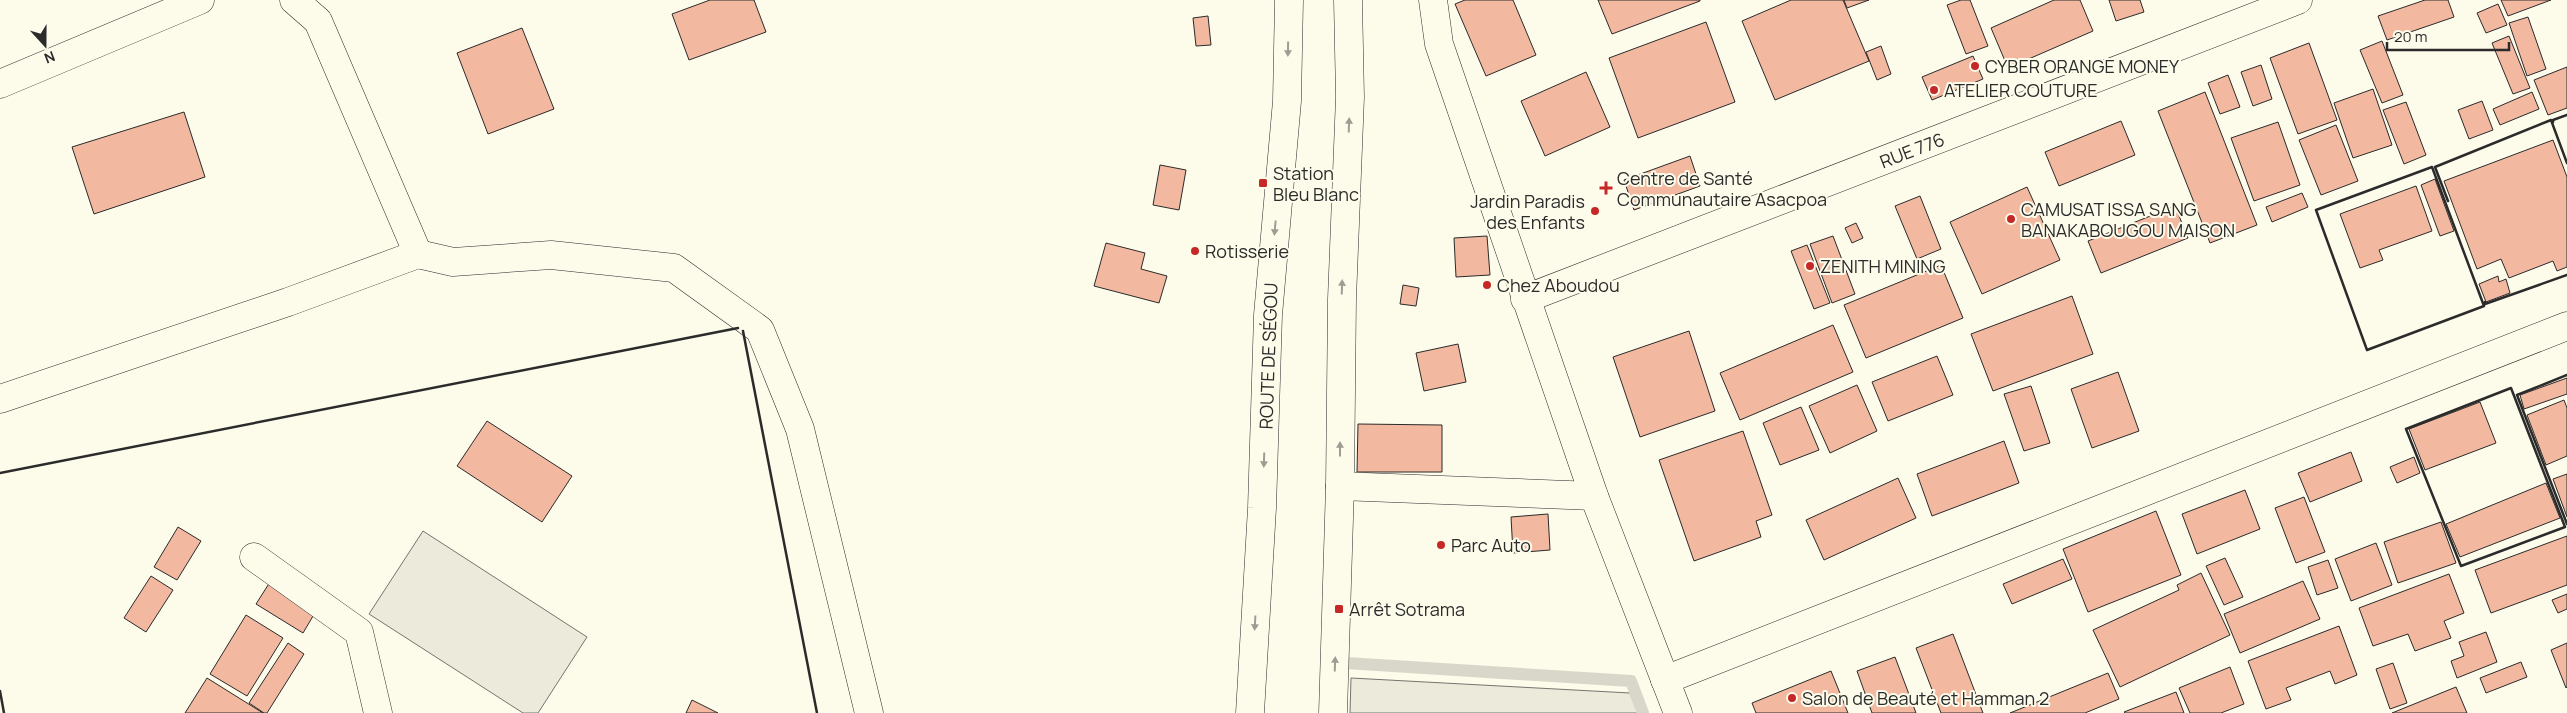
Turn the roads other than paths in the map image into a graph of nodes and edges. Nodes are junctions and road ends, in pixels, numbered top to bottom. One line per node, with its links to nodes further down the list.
1 (200, 0): 7 (main road)
2 (294, 0): 8 (main road)
3 (1288, 0): 18 (main road, ROUTE DE SÉGOU, one-way to 18)
4 (1348, 0): 12 (main road, one-way to 4)
5 (1433, 0): 9 (main road)
6 (2298, 0): 9 (main road, RUE 776)
7 (0, 84)
8 (418, 254): 11 (main road); 17 (main road)
9 (1525, 299): 13 (main road)
10 (2567, 326): 15 (main road)
11 (0, 399)
12 (1340, 486): 13 (main road); 19 (main road, one-way to 12)
13 (1594, 496): 15 (main road)
14 (254, 557): 16 (main road)
15 (1665, 680): 20 (main road)
16 (378, 713)
17 (869, 713)
18 (1250, 713)
19 (1333, 713)
20 (1678, 713)

